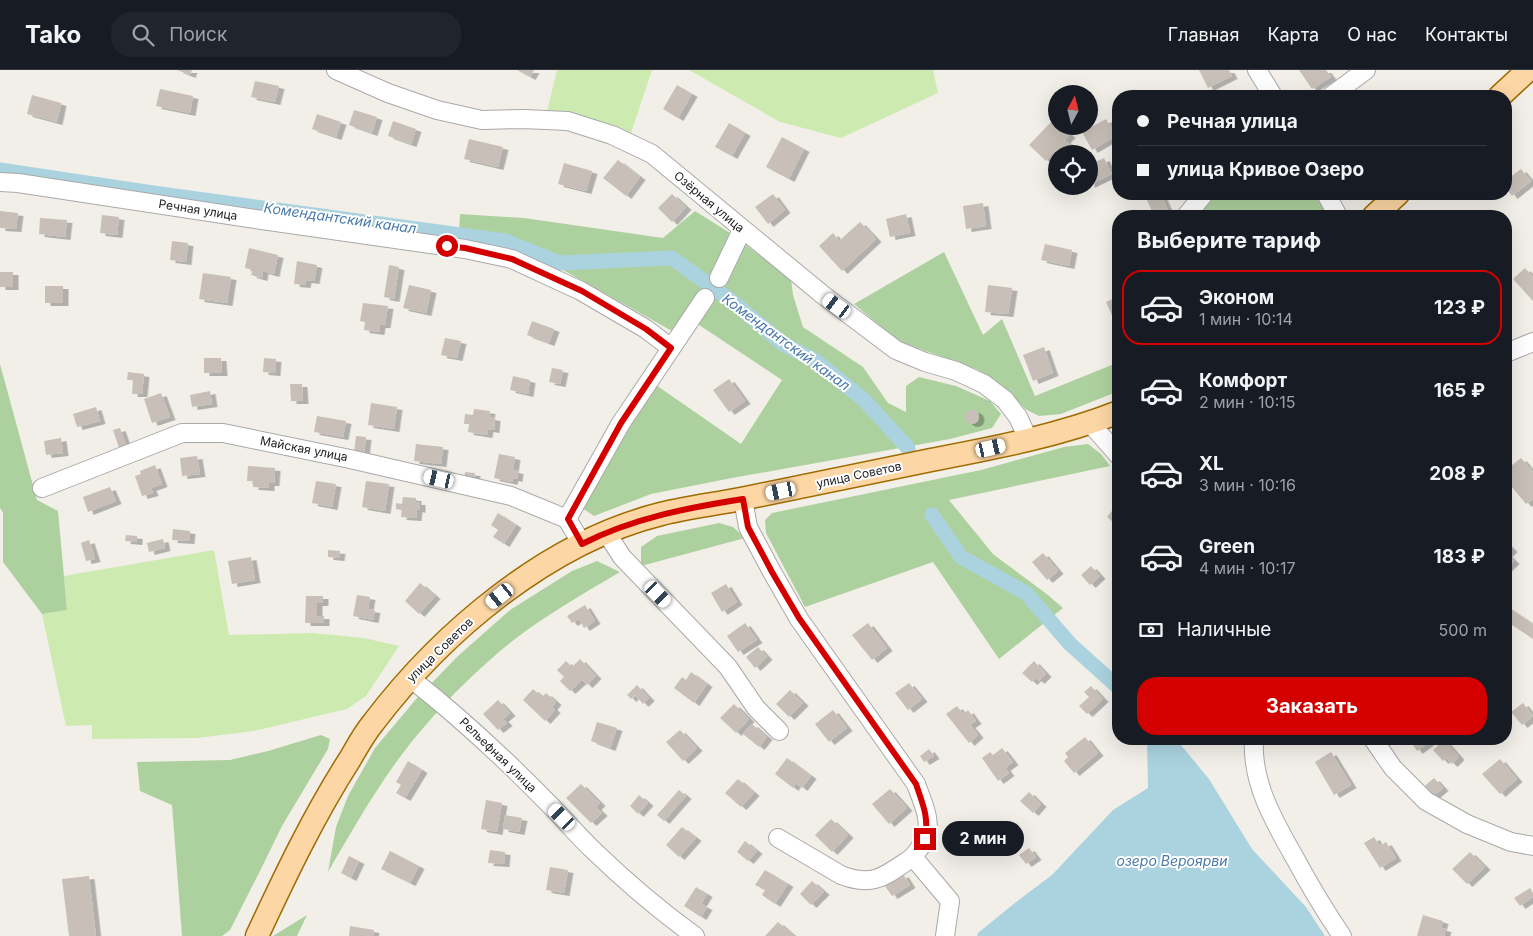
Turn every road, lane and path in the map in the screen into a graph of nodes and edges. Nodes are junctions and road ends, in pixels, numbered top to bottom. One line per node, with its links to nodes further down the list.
1 (336, 70): 13 (street, Озёрная улица)
2 (1257, 70): 5 (street)
3 (1366, 70): 6 (street)
4 (1528, 70): 7 (main road)
5 (1269, 90)
6 (1339, 90)
7 (1506, 90)
8 (0, 182): 17 (street, Речная улица)
9 (1199, 200): 11 (street)
10 (1391, 200): 12 (main road)
11 (1191, 210)
12 (1381, 210)
13 (742, 230): 14 (street); 21 (street, Озёрная улица)
14 (720, 278)
15 (706, 298): 17 (street)
16 (1533, 342): 18 (street)
17 (671, 348): 25 (street)
18 (1512, 351)
19 (1112, 415): 20 (main road, улица Советов)
20 (1090, 424): 21 (main road, улица Советов); 22 (street)
21 (1028, 439): 24 (main road, улица Советов)
22 (1112, 448)
23 (42, 488): 25 (street, Майская улица)
24 (743, 499): 26 (main road, улица Советов); 34 (street)
25 (568, 519): 27 (street)
26 (606, 532): 27 (main road, улица Советов); 29 (street)
27 (582, 544): 28 (main road, улица Советов)
28 (410, 678): 35 (main road, улица Советов); 36 (street, Рельефная улица)
29 (779, 731)
30 (1253, 745): 38 (street)
31 (1376, 745): 33 (street)
32 (778, 838): 34 (street)
33 (1533, 846)
34 (913, 856): 37 (street)
35 (257, 936)
36 (695, 936)
37 (945, 936)
38 (1342, 936)

